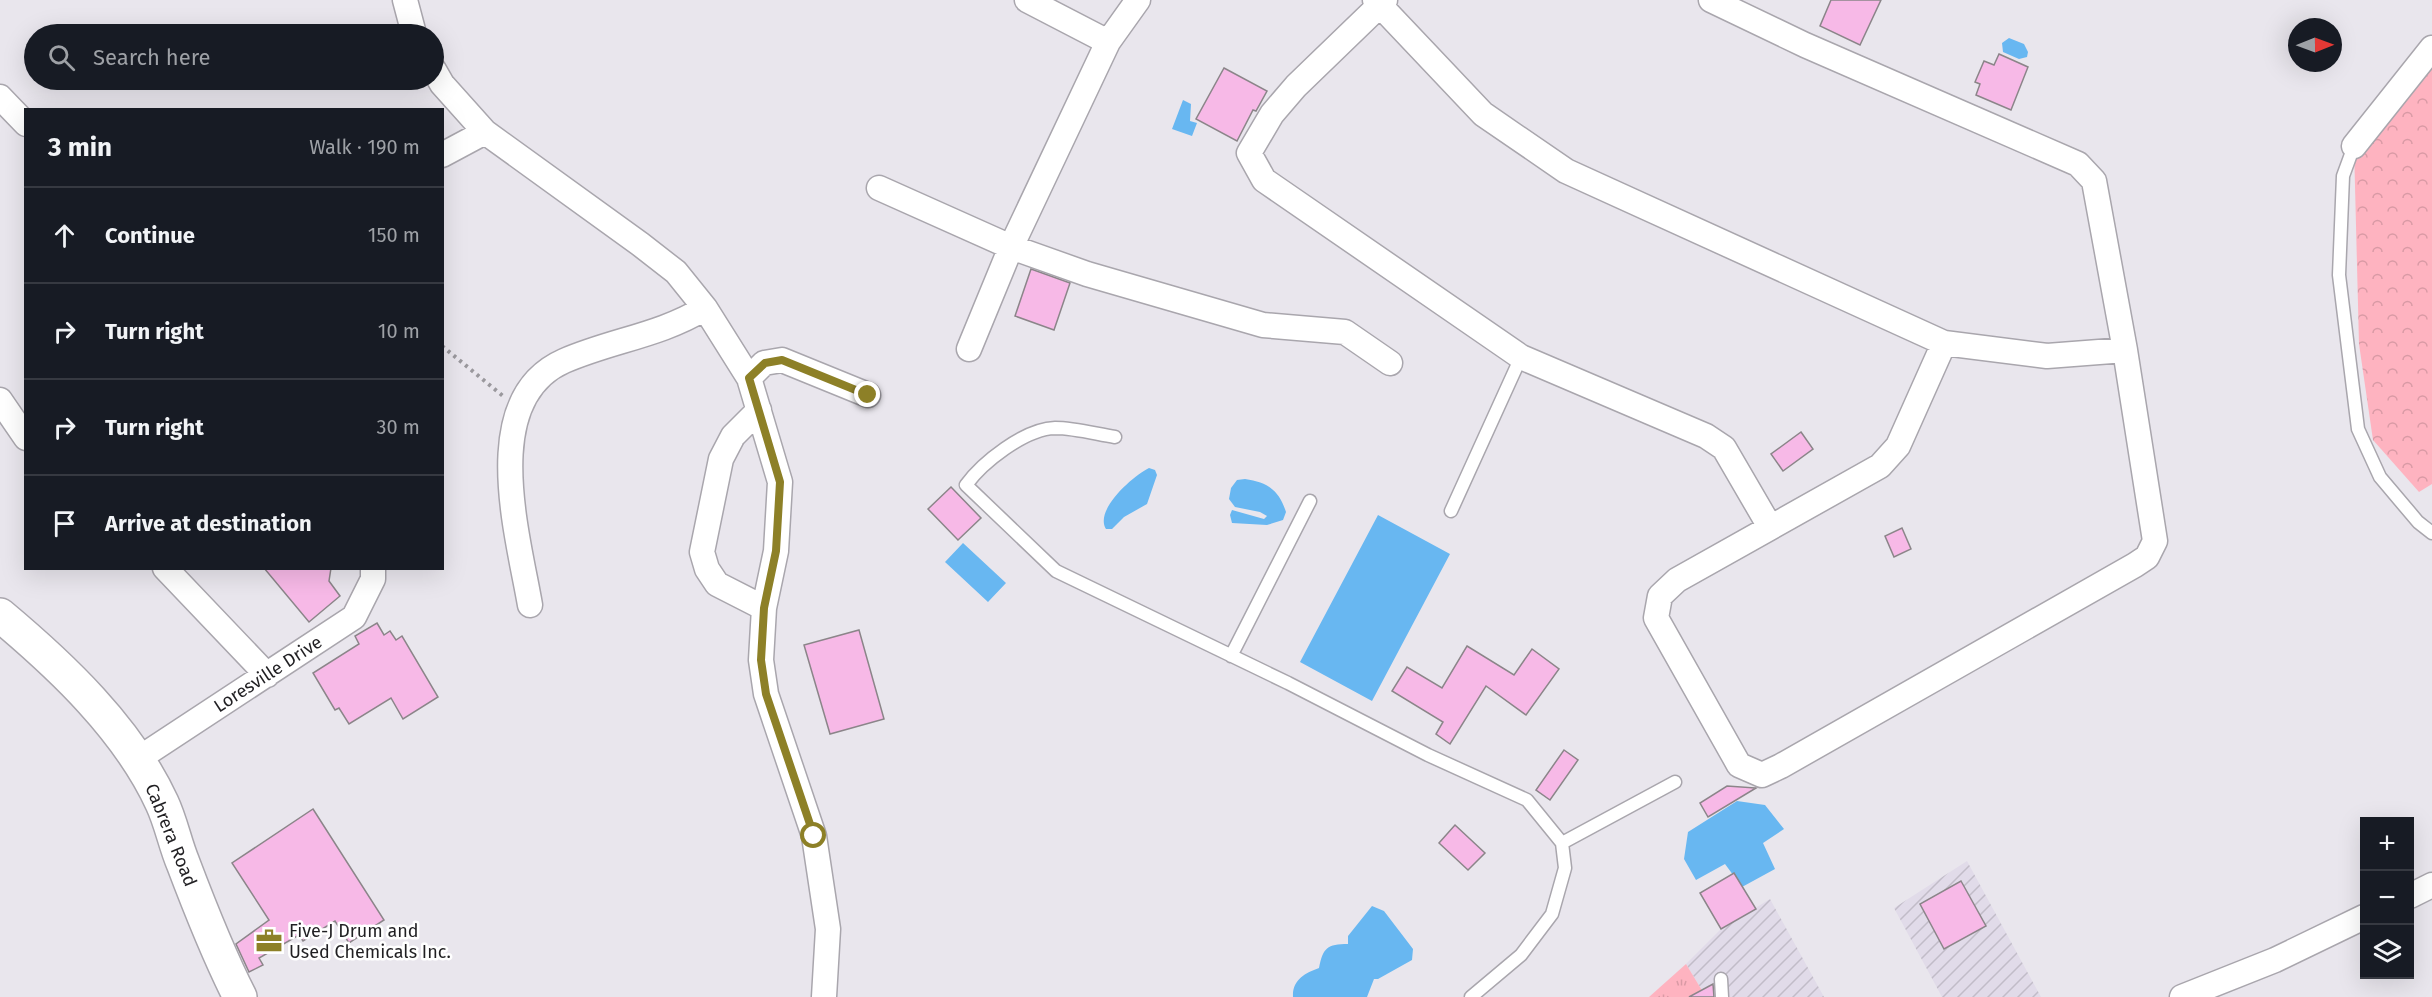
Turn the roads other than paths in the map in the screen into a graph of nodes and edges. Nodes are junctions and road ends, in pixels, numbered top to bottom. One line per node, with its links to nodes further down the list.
1 (405, 0): 6 (street)
2 (1027, 0): 7 (street)
3 (1138, 0): 7 (street)
4 (1711, 0): 20 (street)
5 (1380, 2): 18 (street); 21 (street)
6 (411, 24)
7 (1108, 42): 16 (street)
8 (2432, 48): 13 (street)
9 (444, 86): 12 (street)
10 (0, 97): 11 (street)
11 (24, 122)
12 (485, 132): 14 (street); 17 (street)
13 (2354, 146): 32 (lane)
14 (444, 154)
15 (879, 188): 16 (street)
16 (1011, 248): 19 (street); 22 (street)
17 (705, 308): 23 (street); 35 (street)
18 (1944, 343): 20 (street); 31 (street)
19 (969, 349)
20 (2125, 350): 31 (street)
21 (1521, 357): 30 (lane); 31 (street)
22 (1390, 363)
23 (749, 378): 24 (street); 26 (street)
24 (868, 395)
25 (0, 400): 27 (street)
26 (759, 410): 36 (street); 36 (street)
27 (24, 435)
28 (1115, 437): 38 (lane)
29 (1310, 501): 38 (lane)
30 (1451, 511)
31 (1770, 527)
32 (2432, 533)
33 (167, 570): 39 (street)
34 (373, 570): 39 (street, Loresville Drive)
35 (530, 605)
36 (764, 608): 48 (street)
37 (0, 615): 40 (main road, Cabrera Road)
38 (1232, 656): 42 (lane)
39 (267, 675): 40 (street, Loresville Drive)
40 (138, 759): 47 (main road, Cabrera Road)
41 (1675, 782): 42 (lane)
42 (1562, 843): 49 (lane)
43 (2432, 885): 44 (street)
44 (2414, 894)
45 (2360, 919): 51 (street)
46 (1721, 979): 50 (lane)
47 (240, 997)
48 (824, 997)
49 (1472, 997)
50 (1722, 997)
51 (2182, 997)

